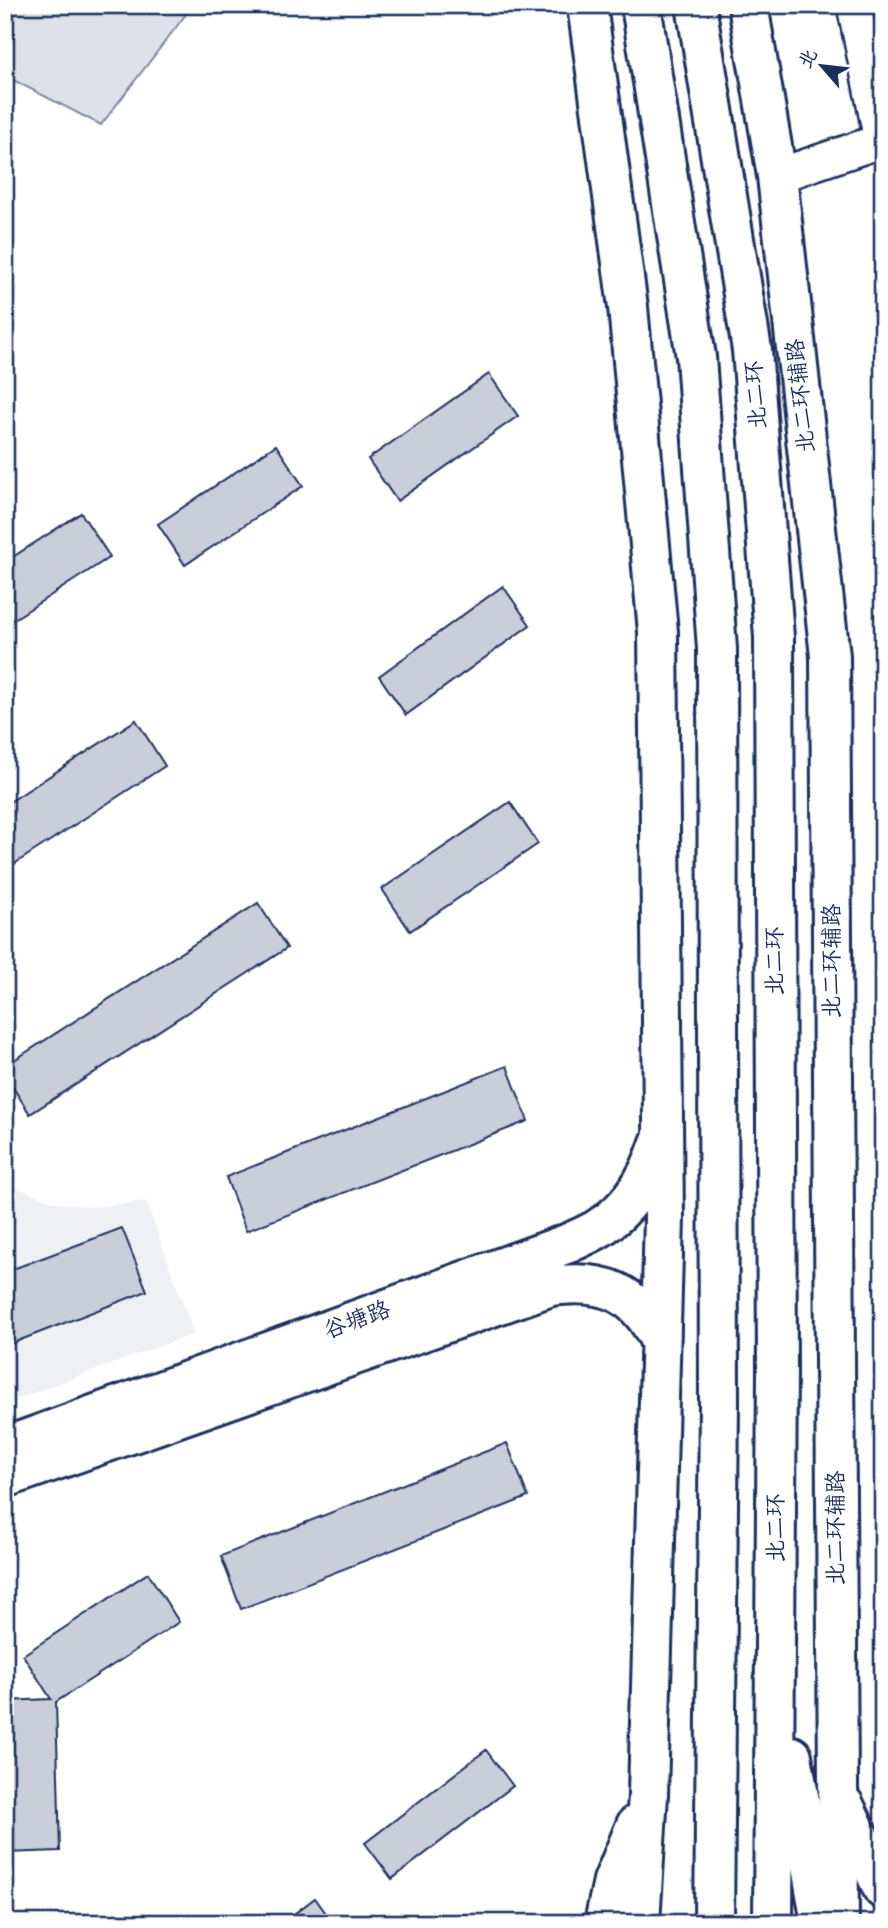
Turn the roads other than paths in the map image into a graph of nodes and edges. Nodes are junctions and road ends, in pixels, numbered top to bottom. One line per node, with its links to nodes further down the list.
1 (587, 5): 8 (main road)
2 (641, 5): 20 (main road)
3 (696, 5): 12 (main road, 北二环)
4 (748, 5): 7 (main road, 北二环辅路)
5 (854, 5): 6 (street)
6 (882, 140): 7 (street)
7 (777, 176): 13 (main road, 北二环辅路)
8 (663, 1135): 9 (main road); 10 (main road, 谷塘路)
9 (660, 1341): 11 (main road, 谷塘路); 14 (main road)
10 (5, 1447)
11 (5, 1478)
12 (775, 1660): 21 (main road, 北二环); 22 (main road)
13 (838, 1793): 16 (main road); 23 (main road, 北二环辅路)
14 (648, 1794): 15 (main road); 19 (main road)
15 (613, 1881): 17 (main road); 18 (main road)
16 (883, 1889)
17 (587, 1923)
18 (604, 1923)
19 (640, 1923)
20 (714, 1923)
21 (774, 1923)
22 (821, 1923)
23 (839, 1923)

